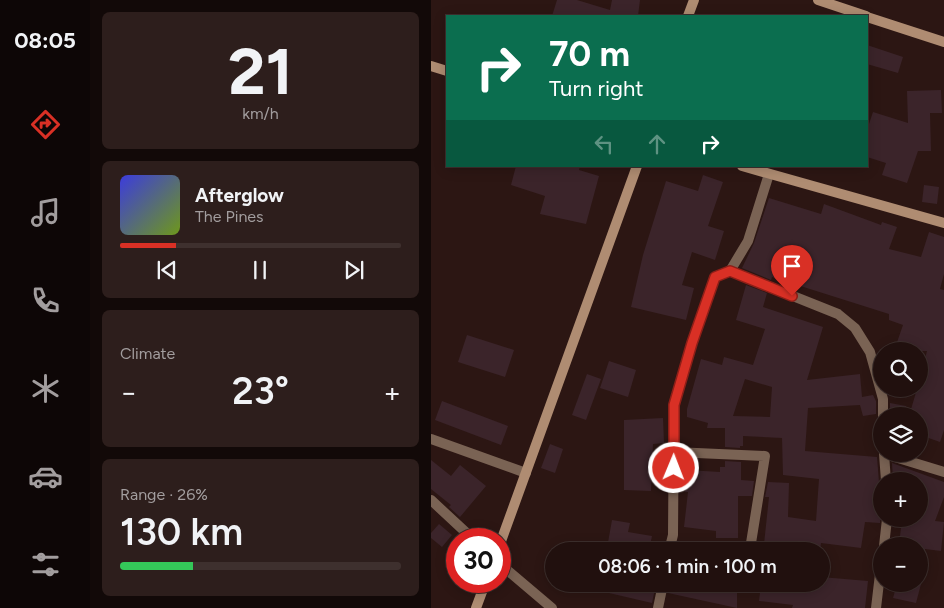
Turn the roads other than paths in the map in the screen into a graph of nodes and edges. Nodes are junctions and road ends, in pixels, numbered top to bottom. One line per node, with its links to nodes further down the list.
1 (694, 0): 3 (street)
2 (817, 0): 4 (street)
3 (689, 15)
4 (864, 15)
5 (868, 16): 6 (street)
6 (944, 42)
7 (431, 66): 8 (street)
8 (446, 71)
9 (637, 167): 19 (street)
10 (745, 167): 11 (street)
11 (769, 174): 12 (street); 13 (street)
12 (944, 223)
13 (730, 271): 14 (street); 16 (street)
14 (883, 407)
15 (431, 439): 19 (street)
16 (674, 452): 23 (street); 24 (street)
17 (911, 462): 18 (street)
18 (944, 472)
19 (526, 473): 22 (street)
20 (431, 500): 21 (street)
21 (461, 528)
22 (506, 528)
23 (671, 542)
24 (751, 542)
25 (511, 573): 30 (street)
26 (661, 592): 31 (street)
27 (878, 592): 32 (street)
28 (482, 593): 29 (street)
29 (476, 608)
30 (552, 608)
31 (658, 608)
32 (876, 608)

